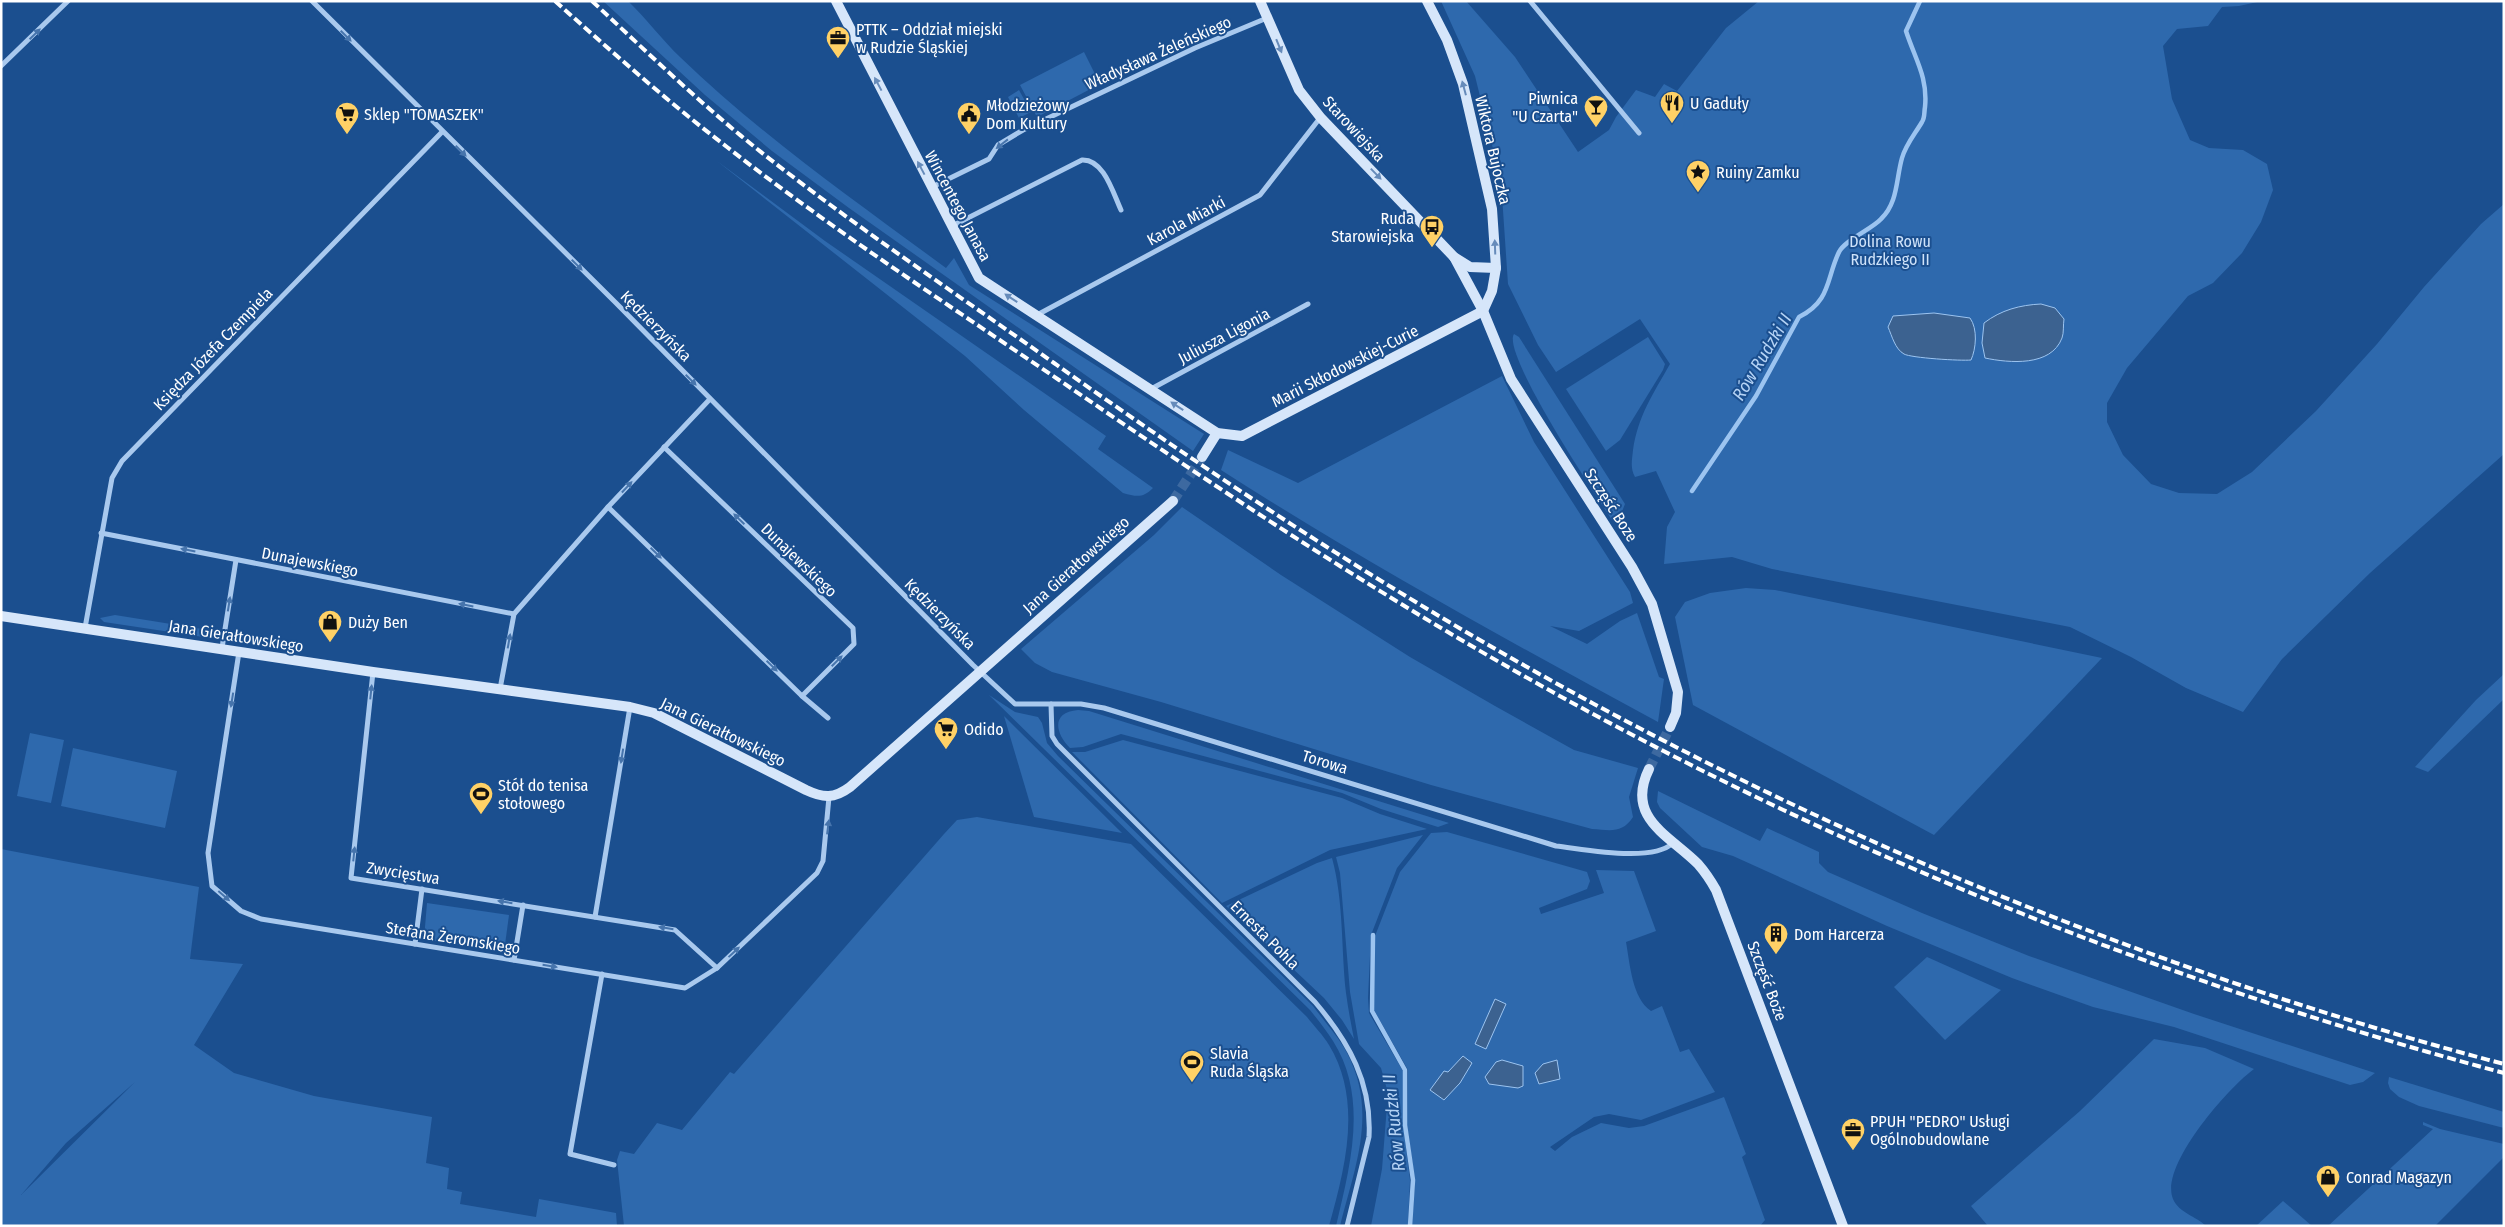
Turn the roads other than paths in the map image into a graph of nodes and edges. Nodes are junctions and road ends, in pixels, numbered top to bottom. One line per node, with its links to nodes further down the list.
1 (68, 1): 8 (street, one-way to 1)
2 (312, 1): 10 (street, Kędzierzyńska, one-way to 10)
3 (836, 1): 12 (street, Wincentego Janasa, one-way to 3)
4 (1260, 1): 7 (street, Starowiejska)
5 (1427, 1): 16 (street, Wiktora Bujoczka, one-way to 5)
6 (1530, 1): 11 (street)
7 (1267, 18): 9 (street, Starowiejska, one-way to 9); 12 (street, Władysława Żeleńskiego, one-way to 12)
8 (1, 66)
9 (1321, 118): 15 (street, Starowiejska, one-way to 15); 19 (street, Karola Miarki)
10 (442, 132): 21 (street, Kędzierzyńska, one-way to 21); 27 (street, Księdza Józefa Czempiela)
11 (1640, 133)
12 (932, 187): 14 (street, Wincentego Janasa)
13 (1121, 210): 14 (street)
14 (952, 226): 19 (street, Wincentego Janasa, one-way to 14)
15 (1454, 257): 16 (street, Starowiejska); 18 (street, Starowiejska)
16 (1496, 268): 18 (street, Wiktora Bujoczka)
17 (1308, 304): 20 (street, Juliusza Ligonia)
18 (1483, 311): 22 (street, Marii Skłodowskiej-Curie); 41 (street, Szczęść Boze)
19 (1036, 315): 20 (street, Wincentego Janasa)
20 (1150, 389): 22 (street, Wincentego Janasa, one-way to 20)
21 (710, 399): 23 (street); 35 (street, Kędzierzyńska)
22 (1217, 433): 24 (street)
23 (664, 448): 26 (street, one-way to 23); 37 (street, Dunajewskiego, one-way to 23)
24 (1202, 457)
25 (1173, 501): 35 (street, Jana Gierałtowskiego)
26 (608, 507): 29 (street); 37 (street, one-way to 37)
27 (101, 533): 28 (street, Dunajewskiego, one-way to 27); 31 (street, Księdza Józefa Czempiela)
28 (236, 560): 29 (street, Dunajewskiego, one-way to 28); 32 (street, one-way to 28)
29 (514, 614): 36 (street, one-way to 29)
30 (1, 616): 31 (street, Jana Gierałtowskiego)
31 (85, 628): 32 (street, Jana Gierałtowskiego)
32 (222, 648): 33 (street, Jana Gierałtowskiego)
33 (239, 651): 34 (street, Jana Gierałtowskiego); 48 (street, Stefana Żeromskiego, one-way to 48)
34 (373, 672): 36 (street, Jana Gierałtowskiego); 45 (street, Zwycięstwa, one-way to 34)
35 (980, 672): 38 (street, Torowa); 43 (street, Jana Gierałtowskiego)
36 (500, 688): 39 (street, Jana Gierałtowskiego)
37 (802, 696): 40 (street)
38 (1051, 704): 44 (street, Torowa); 53 (street, Ernesta Pohla)
39 (630, 707): 43 (street, Jana Gierałtowskiego); 47 (street, one-way to 47)
40 (828, 718)
41 (1670, 727)
42 (1648, 769): 44 (street, Szczęść Boże)
43 (830, 797): 50 (street, Stefana Żeromskiego, one-way to 43)
44 (1673, 842): 54 (street, Szczęść Boże)
45 (422, 889): 46 (street, Zwycięstwa, one-way to 45); 48 (street)
46 (523, 905): 47 (street, Zwycięstwa); 49 (street)
47 (595, 917): 50 (street, Zwycięstwa, one-way to 47)
48 (415, 944): 49 (street, Stefana Żeromskiego)
49 (514, 960): 51 (street, Stefana Żeromskiego, one-way to 51)
50 (717, 968): 51 (street, Stefana Żeromskiego)
51 (602, 974): 52 (street)
52 (614, 1165)
53 (1347, 1226)
54 (1843, 1226)

